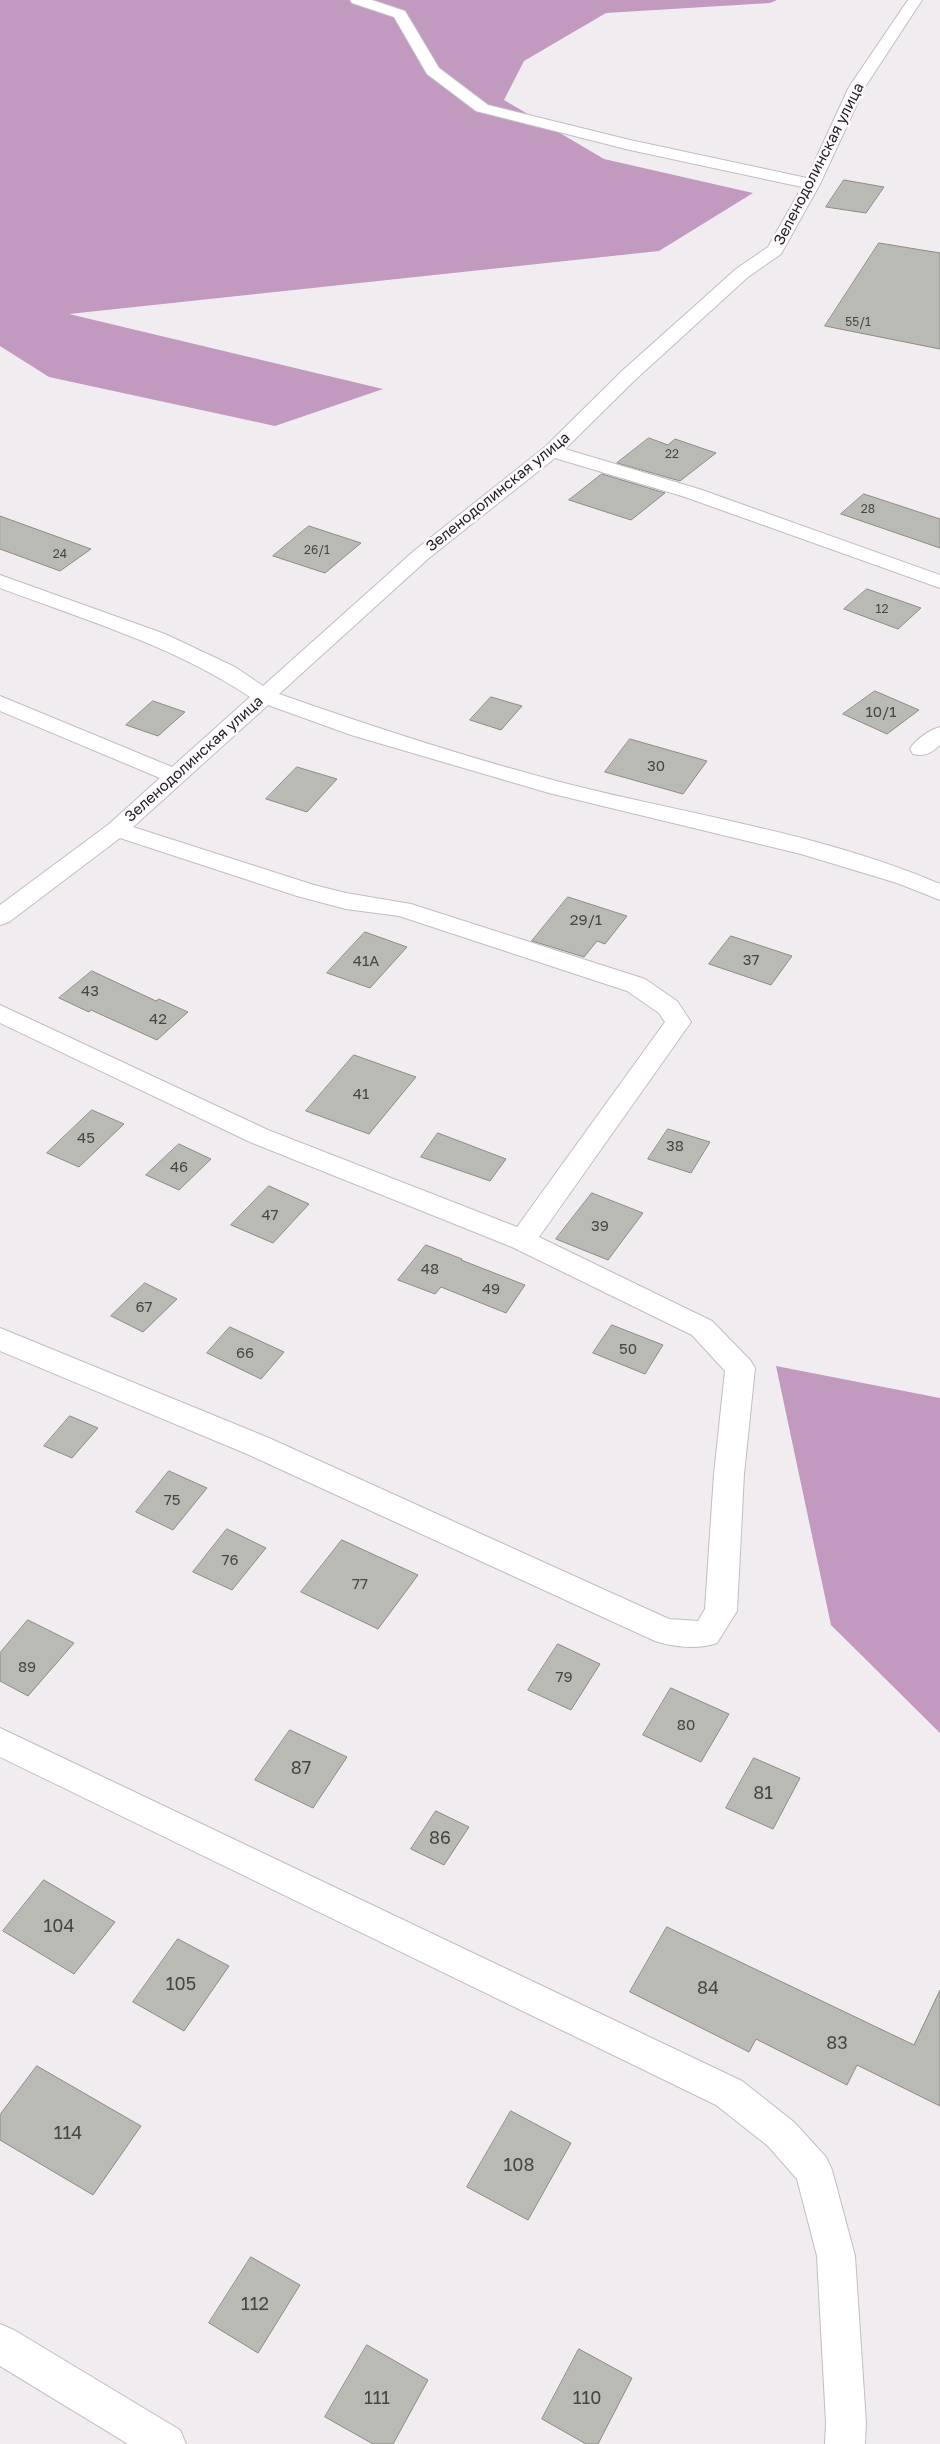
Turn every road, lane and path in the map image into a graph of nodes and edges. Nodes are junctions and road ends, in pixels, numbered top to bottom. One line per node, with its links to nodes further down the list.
1 (357, 0): 3 (street)
2 (915, 0): 3 (street, Зеленодолинская улица)
3 (812, 184): 4 (street, Зеленодолинская улица)
4 (552, 451): 6 (street); 7 (street, Зеленодолинская улица)
5 (0, 581): 7 (street)
6 (940, 582)
7 (263, 696): 11 (street, Зеленодолинская улица); 13 (street)
8 (0, 703): 11 (street)
9 (940, 734): 10 (street)
10 (922, 748)
11 (176, 777): 12 (street, Зеленодолинская улица)
12 (117, 829): 14 (street, Зеленодолинская улица); 16 (street)
13 (940, 892)
14 (0, 917)
15 (0, 1013): 16 (street)
16 (522, 1240): 17 (street)
17 (0, 1339)
18 (0, 1742): 21 (street)
19 (0, 2344): 20 (street)
20 (166, 2444)
21 (845, 2444)

